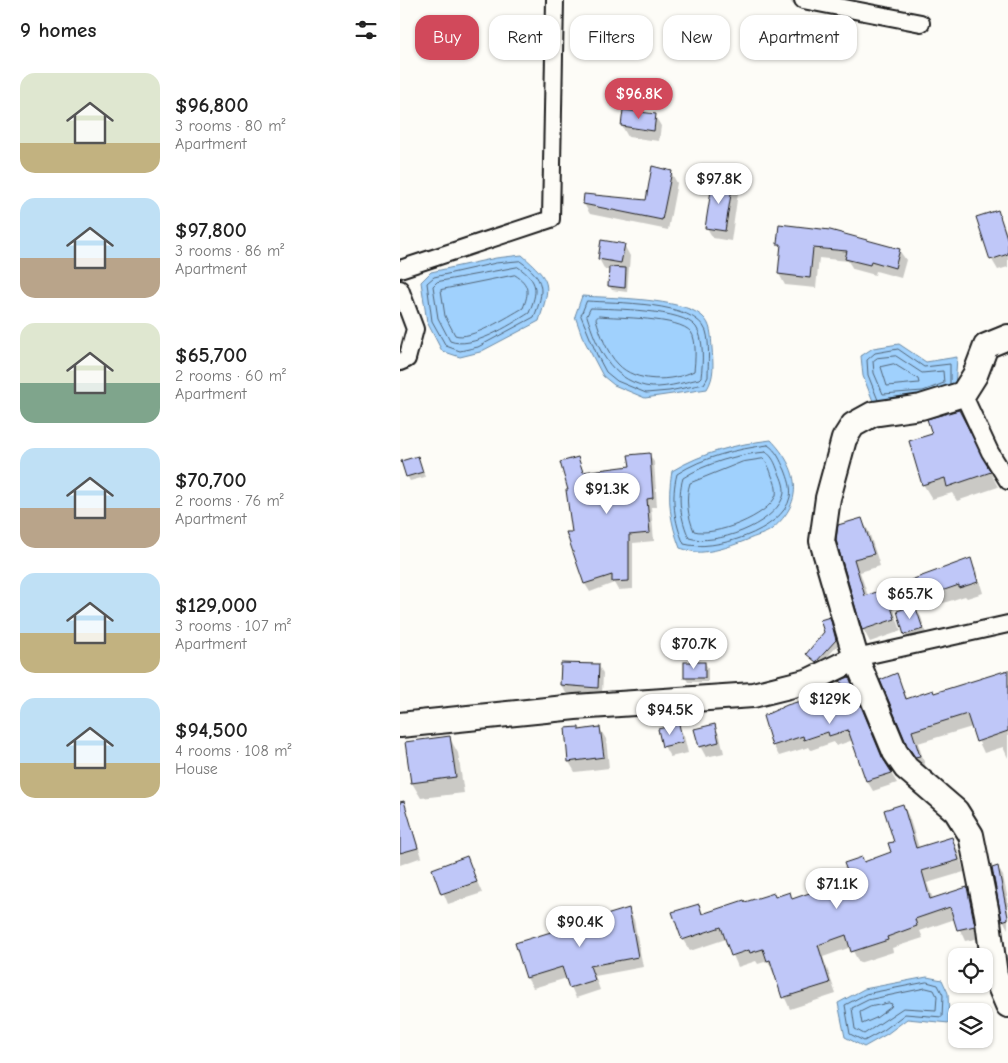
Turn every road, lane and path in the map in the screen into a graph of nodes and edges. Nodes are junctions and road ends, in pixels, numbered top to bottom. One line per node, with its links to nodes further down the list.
1 (555, 0): 4 (street)
2 (803, 0): 3 (street)
3 (921, 23)
4 (400, 268)
5 (400, 289): 7 (street)
6 (1008, 336): 8 (street)
7 (400, 362)
8 (963, 394): 9 (street); 11 (street)
9 (1008, 481)
10 (1008, 624): 11 (street)
11 (856, 658): 12 (street); 13 (street)
12 (400, 725)
13 (1008, 1005)

